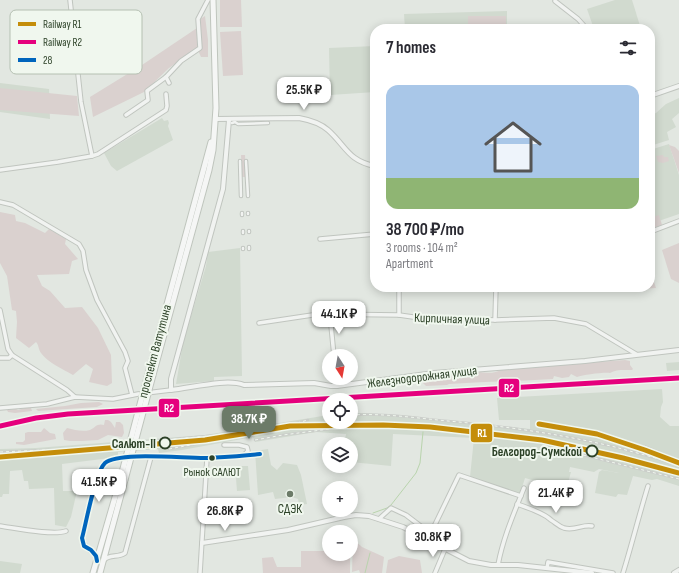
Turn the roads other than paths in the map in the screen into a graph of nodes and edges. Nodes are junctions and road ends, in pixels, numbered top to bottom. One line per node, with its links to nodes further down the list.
1 (70, 0): 5 (street)
2 (208, 0): 8 (street)
3 (213, 0): 14 (main road, проспект Ватутина)
4 (555, 1): 6 (street)
5 (71, 10)
6 (582, 24)
7 (78, 74): 17 (street)
8 (166, 77): 9 (street); 13 (street)
9 (169, 83)
10 (679, 86): 12 (street)
11 (166, 94): 17 (street)
12 (655, 94)
13 (126, 115)
14 (216, 120): 15 (street); 51 (main road, проспект Ватутина, bridge)
15 (235, 123): 16 (street); 20 (street); 42 (street)
16 (268, 123)
17 (92, 156): 21 (street)
18 (240, 161): 22 (street)
19 (246, 161): 23 (street)
20 (370, 164)
21 (0, 170)
22 (241, 196)
23 (248, 196)
24 (0, 202): 43 (street)
25 (679, 222): 26 (street)
26 (655, 230)
27 (370, 234): 28 (street)
28 (320, 239)
29 (399, 292): 33 (street)
30 (496, 292): 34 (street)
31 (0, 310): 38 (street)
32 (330, 315): 33 (street, Кирпичная улица); 35 (street, Кирпичная улица); 36 (street)
33 (399, 315): 34 (street, Кирпичная улица)
34 (495, 320): 39 (street, Кирпичная улица)
35 (259, 323)
36 (333, 349)
37 (679, 350): 39 (street, Железнодорожная улица)
38 (12, 354): 40 (street); 44 (street)
39 (636, 354): 41 (street, Железнодорожная улица)
40 (0, 358)
41 (337, 386): 42 (street, Железнодорожная улица)
42 (171, 390): 43 (street, Железнодорожная улица)
43 (132, 395): 44 (street, Железнодорожная улица)
44 (75, 397): 45 (street, Железнодорожная улица)
45 (0, 408)
46 (224, 446): 48 (street)
47 (260, 454): 48 (street)
48 (244, 455): 50 (street)
49 (151, 457): 50 (street); 66 (street); 67 (street)
50 (207, 458): 62 (street)
51 (123, 480): 63 (main road, проспект Ватутина); 64 (main road, проспект Ватутина)
52 (648, 486): 78 (street)
53 (524, 488): 54 (street)
54 (521, 496): 55 (street); 60 (street)
55 (517, 504): 58 (street); 69 (street)
56 (380, 518): 60 (street); 61 (street); 62 (street)
57 (0, 526): 59 (street)
58 (592, 526)
59 (66, 531)
60 (431, 534): 61 (street)
61 (428, 539): 65 (street)
62 (202, 543): 74 (street)
63 (101, 544): 66 (street); 68 (main road, проспект Ватутина)
64 (107, 546): 67 (street); 68 (main road, проспект Ватутина)
65 (445, 548): 69 (street); 75 (street)
66 (91, 550): 68 (street)
67 (110, 556): 68 (street)
68 (99, 562): 72 (main road, проспект Ватутина); 73 (main road, проспект Ватутина)
69 (498, 565): 70 (street)
70 (547, 568): 76 (street); 77 (street)
71 (679, 570): 79 (street)
72 (93, 573)
73 (100, 573)
74 (200, 573)
75 (435, 573)
76 (592, 573)
77 (613, 573)
78 (623, 573)
79 (674, 573)

